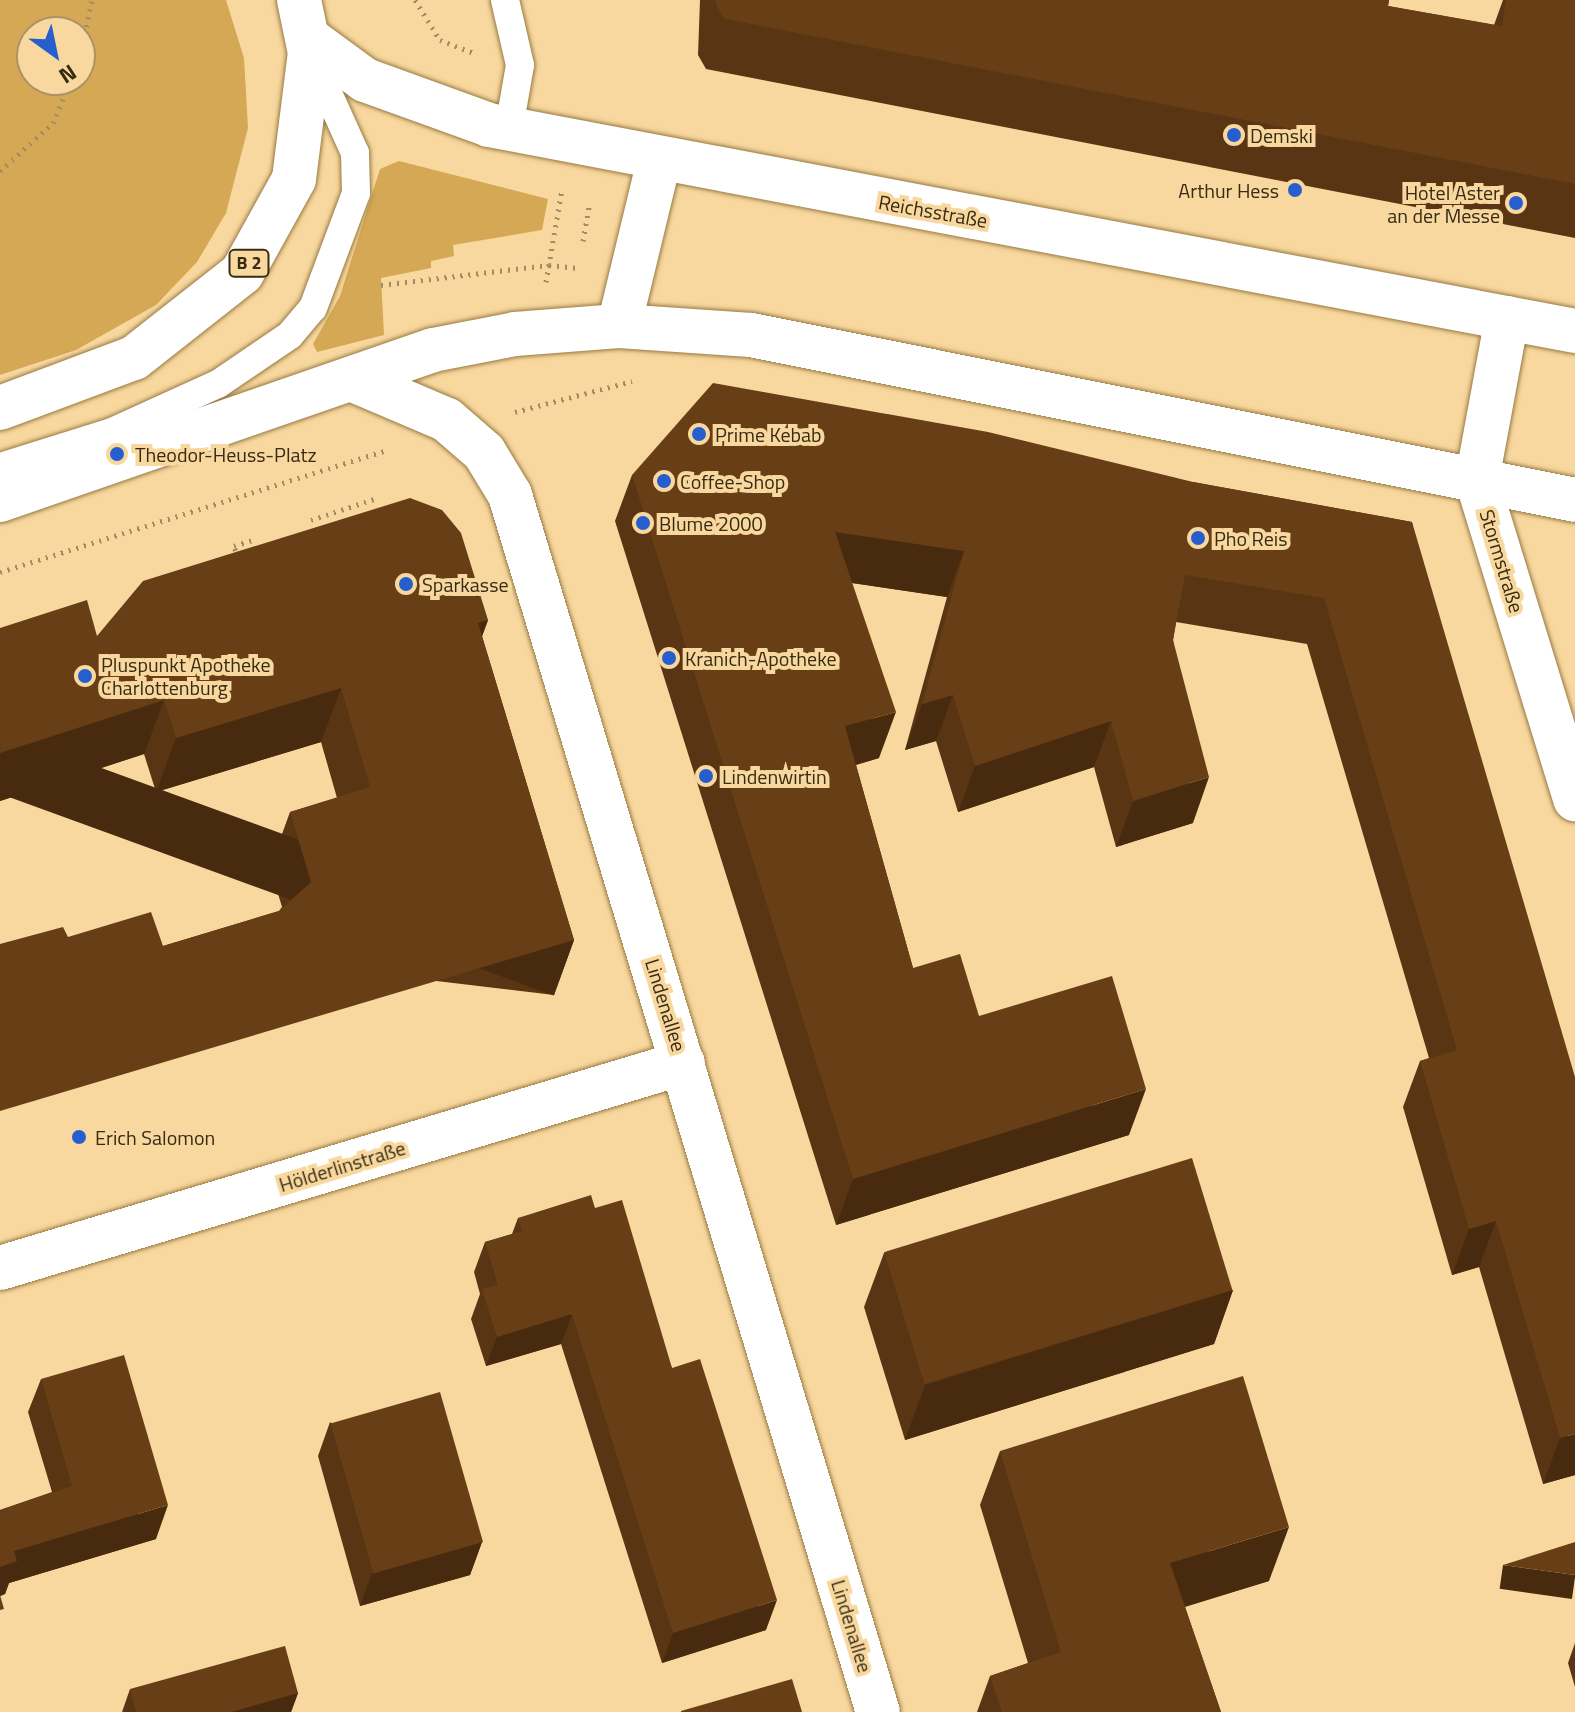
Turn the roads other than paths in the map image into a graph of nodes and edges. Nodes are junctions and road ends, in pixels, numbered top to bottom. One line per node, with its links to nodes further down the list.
1 (505, 0): 3 (lane)
2 (306, 22): 3 (main road, Reichsstraße); 9 (main road, B 2); 10 (lane)
3 (509, 128): 4 (main road, Reichsstraße)
4 (659, 161): 5 (main road, Reichsstraße); 6 (main road)
5 (1507, 318): 7 (main road, Reichsstraße); 11 (main road, Stormstraße)
6 (619, 326): 8 (main road); 11 (main road)
7 (1575, 331)
8 (351, 379): 12 (main road); 15 (main road, Lindenallee)
9 (0, 408)
10 (0, 467)
11 (1477, 480): 13 (main road); 14 (main road, Stormstraße)
12 (0, 500)
13 (1575, 500)
14 (1575, 799)
15 (683, 1063): 16 (main road, Hölderlinstraße); 17 (main road, Lindenallee)
16 (0, 1268)
17 (878, 1712)

